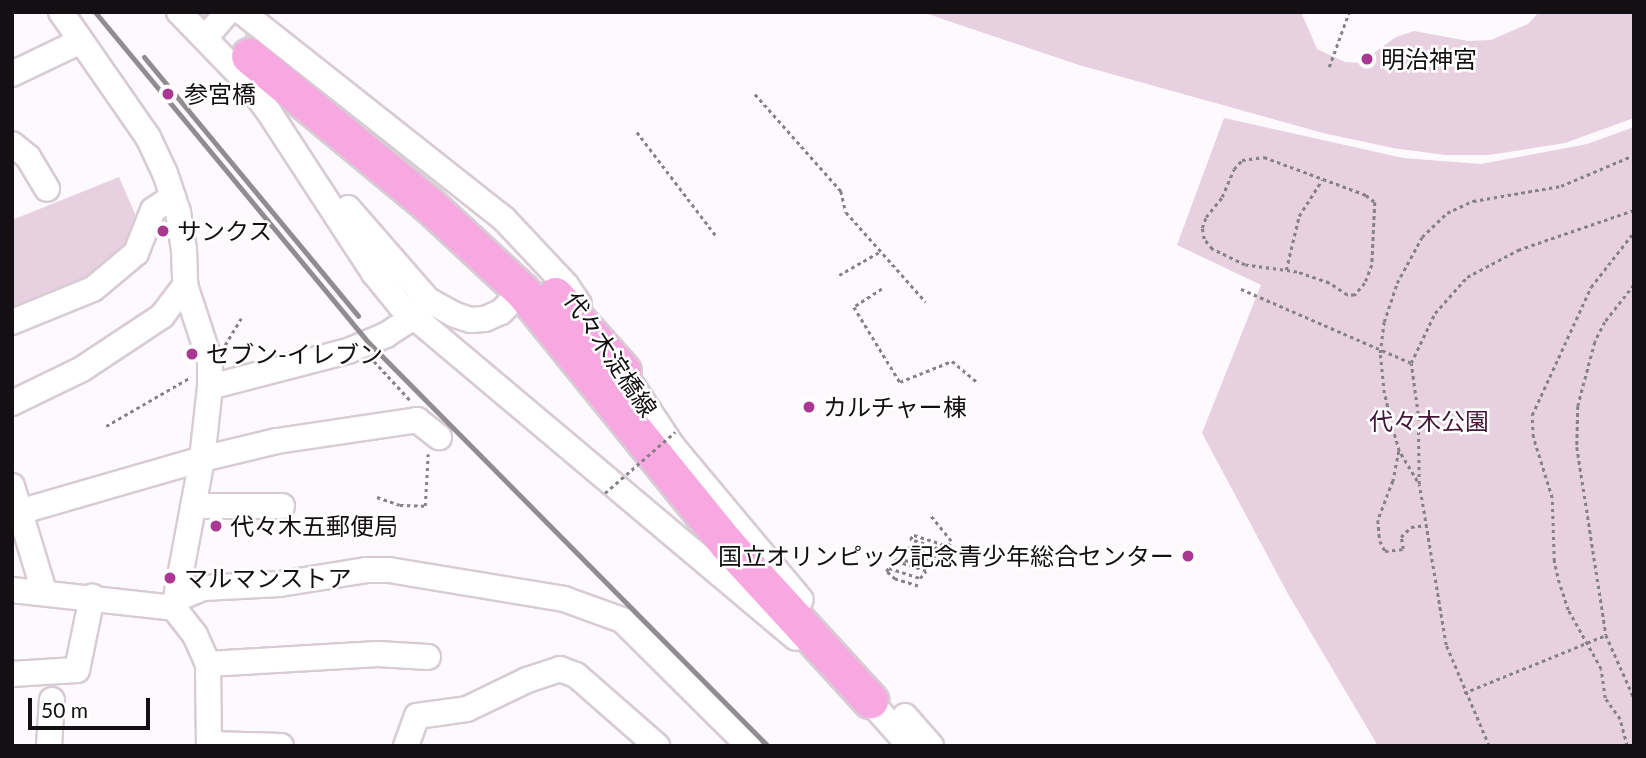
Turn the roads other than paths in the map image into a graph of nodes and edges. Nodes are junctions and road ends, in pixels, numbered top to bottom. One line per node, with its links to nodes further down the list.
1 (61, 12): 6 (street)
2 (179, 12): 5 (street)
3 (228, 12): 5 (street)
4 (242, 12): 17 (street, 代々木淀橋線)
5 (205, 38): 9 (street)
6 (81, 41): 7 (street); 11 (street)
7 (12, 74)
8 (12, 144): 10 (street)
9 (310, 173): 13 (street); 14 (street)
10 (47, 189)
11 (173, 197): 12 (street); 15 (street)
12 (185, 285): 16 (street); 18 (street)
13 (522, 291): 17 (highway); 33 (highway)
14 (414, 317): 16 (street); 33 (street)
15 (12, 322)
16 (210, 371): 20 (street)
17 (623, 371): 41 (street, 代々木淀橋線)
18 (12, 403)
19 (429, 430): 20 (street)
20 (202, 459): 22 (street); 24 (street)
21 (12, 486): 24 (street)
22 (193, 506): 23 (street); 28 (street)
23 (282, 506)
24 (16, 513): 26 (street)
25 (12, 590): 26 (street)
26 (44, 591): 27 (street)
27 (92, 597): 28 (street); 31 (street)
28 (175, 603): 30 (street); 39 (street)
29 (428, 657): 30 (street)
30 (208, 664): 34 (street)
31 (12, 674)
32 (52, 700): 35 (street)
33 (870, 700): 40 (street)
34 (209, 745): 36 (street)
35 (49, 746)
36 (281, 746)
37 (406, 746): 38 (street)
38 (657, 746)
39 (749, 746)
40 (910, 746)
41 (931, 746)

